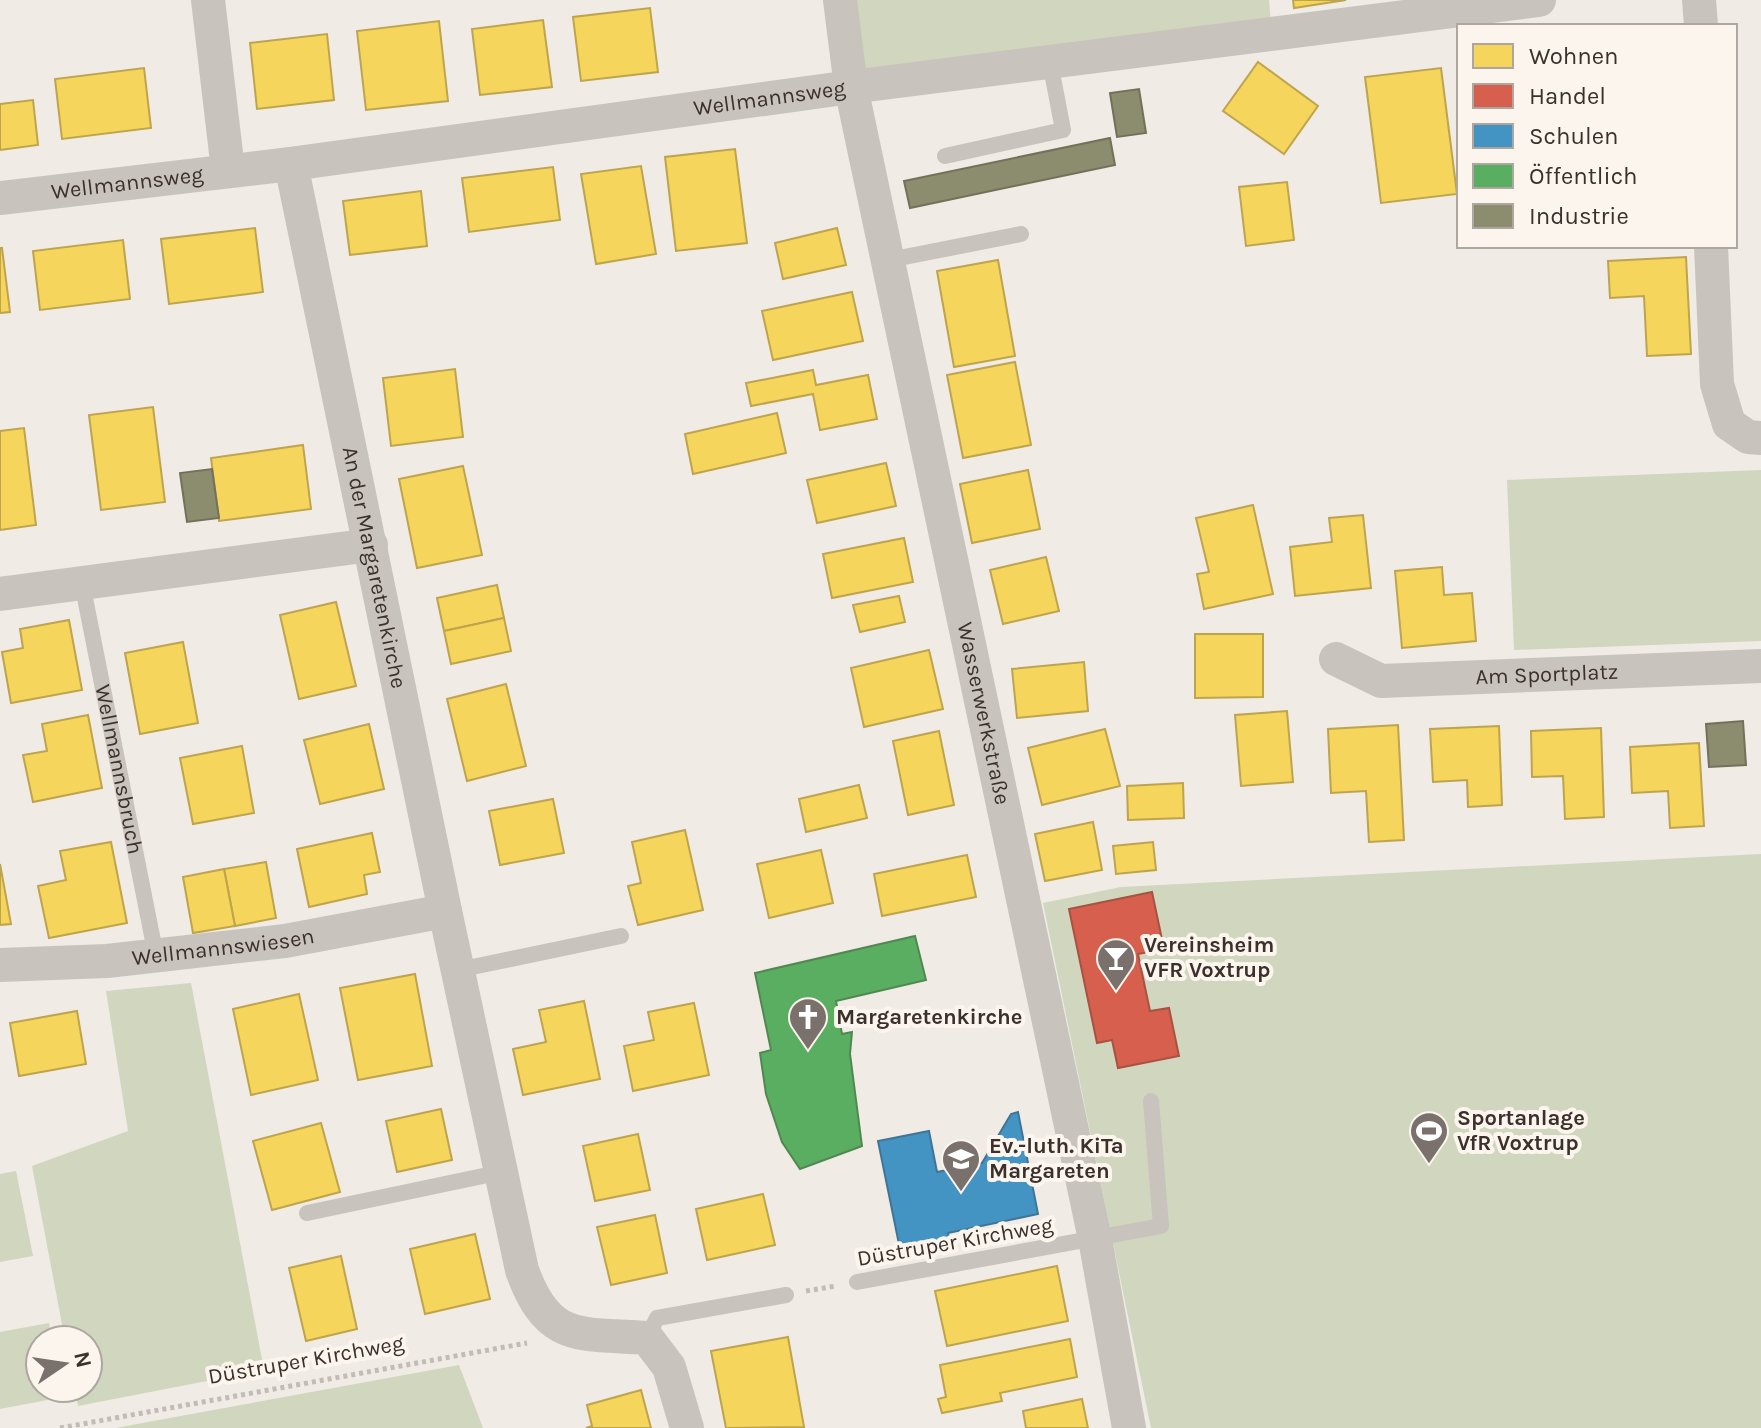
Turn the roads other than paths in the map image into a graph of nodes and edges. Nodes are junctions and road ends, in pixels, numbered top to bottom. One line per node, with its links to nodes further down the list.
1 (208, 0): 10 (street)
2 (840, 0): 7 (street, Wasserwerkstraße)
3 (1539, 0): 6 (street, Wellmannsweg)
4 (1699, 0): 5 (street)
5 (1701, 24)
6 (1050, 62): 7 (street, Wellmannsweg); 8 (lane)
7 (851, 87): 9 (street, Wellmannsweg); 14 (street, Wasserwerkstraße)
8 (945, 156)
9 (291, 164): 10 (street, Wellmannsweg); 16 (street, An der Margaretenkirche)
10 (228, 170): 11 (street, Wellmannsweg)
11 (0, 198)
12 (1021, 234): 14 (lane)
13 (1711, 248): 15 (street)
14 (889, 260): 29 (street, Wasserwerkstraße)
15 (1761, 438)
16 (371, 545): 17 (street); 21 (street, An der Margaretenkirche)
17 (82, 583): 18 (street); 23 (lane, Wellmannsbruch)
18 (0, 594)
19 (1336, 659): 20 (street, Am Sportplatz)
20 (1761, 666)
21 (445, 911): 23 (street, Wellmannswiesen); 25 (street, An der Margaretenkirche)
22 (621, 936): 25 (lane)
23 (156, 956): 24 (street, Wellmannswiesen)
24 (0, 965)
25 (458, 970): 27 (street, An der Margaretenkirche)
26 (1151, 1101): 29 (lane, Düstruper Kirchweg)
27 (502, 1172): 28 (lane); 32 (street, An der Margaretenkirche)
28 (307, 1213)
29 (1095, 1239): 30 (lane, Düstruper Kirchweg); 34 (street, Wasserwerkstraße)
30 (857, 1282)
31 (786, 1295): 32 (lane)
32 (647, 1338): 33 (street)
33 (687, 1428)
34 (1129, 1428)

